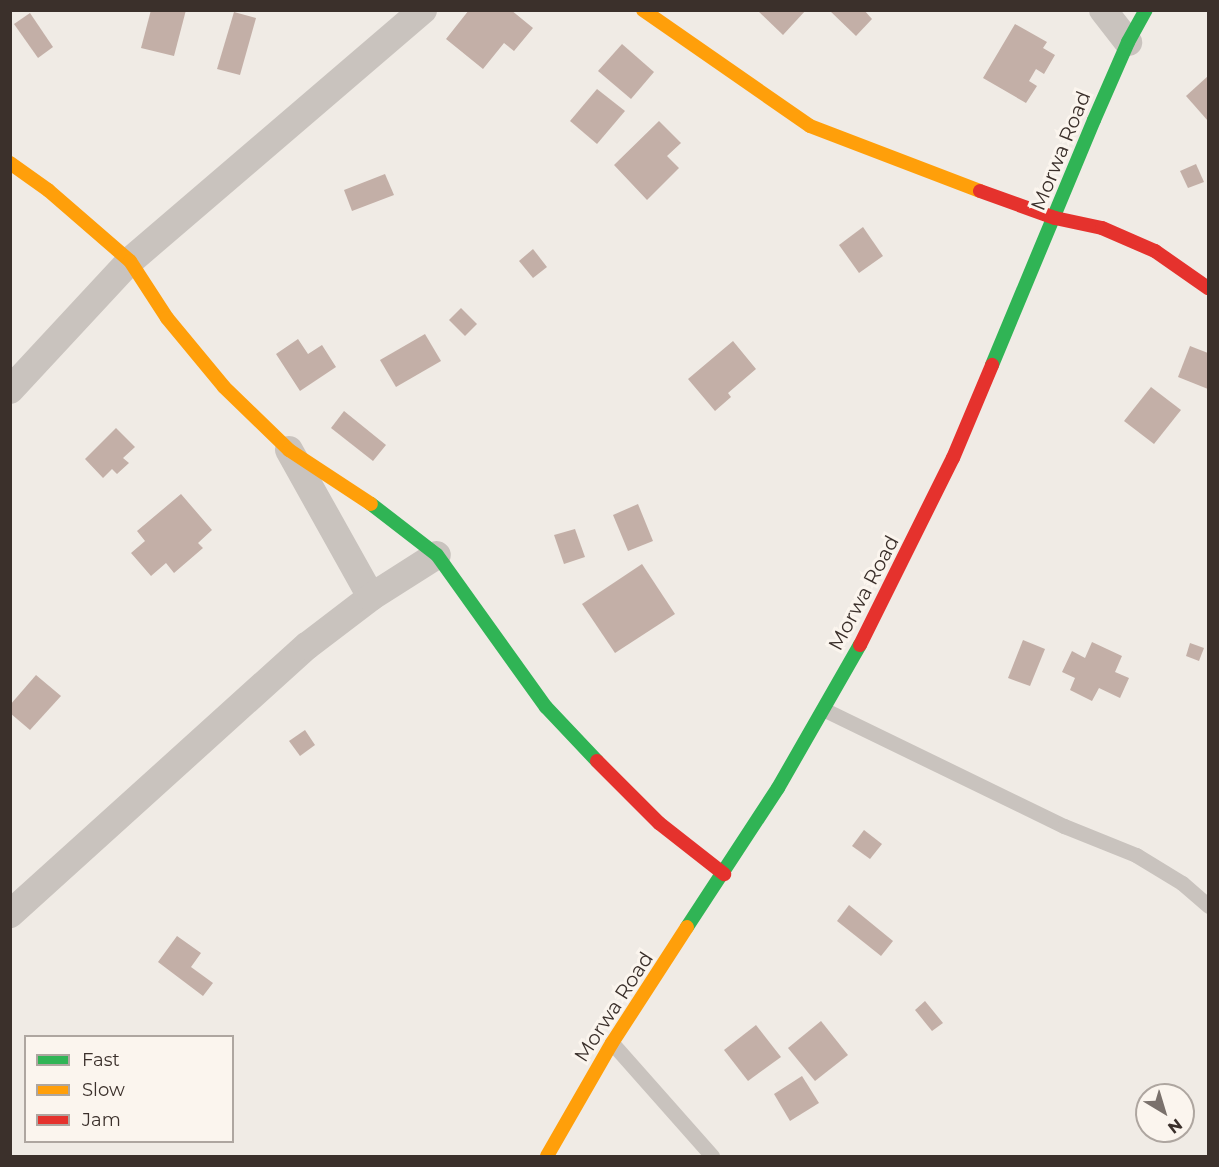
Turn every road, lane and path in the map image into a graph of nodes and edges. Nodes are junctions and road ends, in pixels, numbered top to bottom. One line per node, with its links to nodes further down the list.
1 (423, 10): 8 (street)
2 (643, 10): 7 (street)
3 (1103, 10): 5 (street)
4 (1146, 10): 5 (street, Morwa Road)
5 (1128, 42): 7 (street, Morwa Road)
6 (10, 162): 8 (street)
7 (1055, 218): 9 (street); 14 (street, Morwa Road)
8 (130, 261): 10 (street); 11 (street)
9 (1209, 288)
10 (10, 390)
11 (289, 450): 12 (street); 13 (street)
12 (437, 555): 13 (street); 15 (street)
13 (371, 597): 17 (street)
14 (825, 710): 15 (street, Morwa Road); 16 (lane)
15 (724, 874): 18 (street, Morwa Road)
16 (1209, 906)
17 (10, 914)
18 (612, 1042): 19 (street, Morwa Road); 20 (lane)
19 (547, 1156)
20 (712, 1156)

